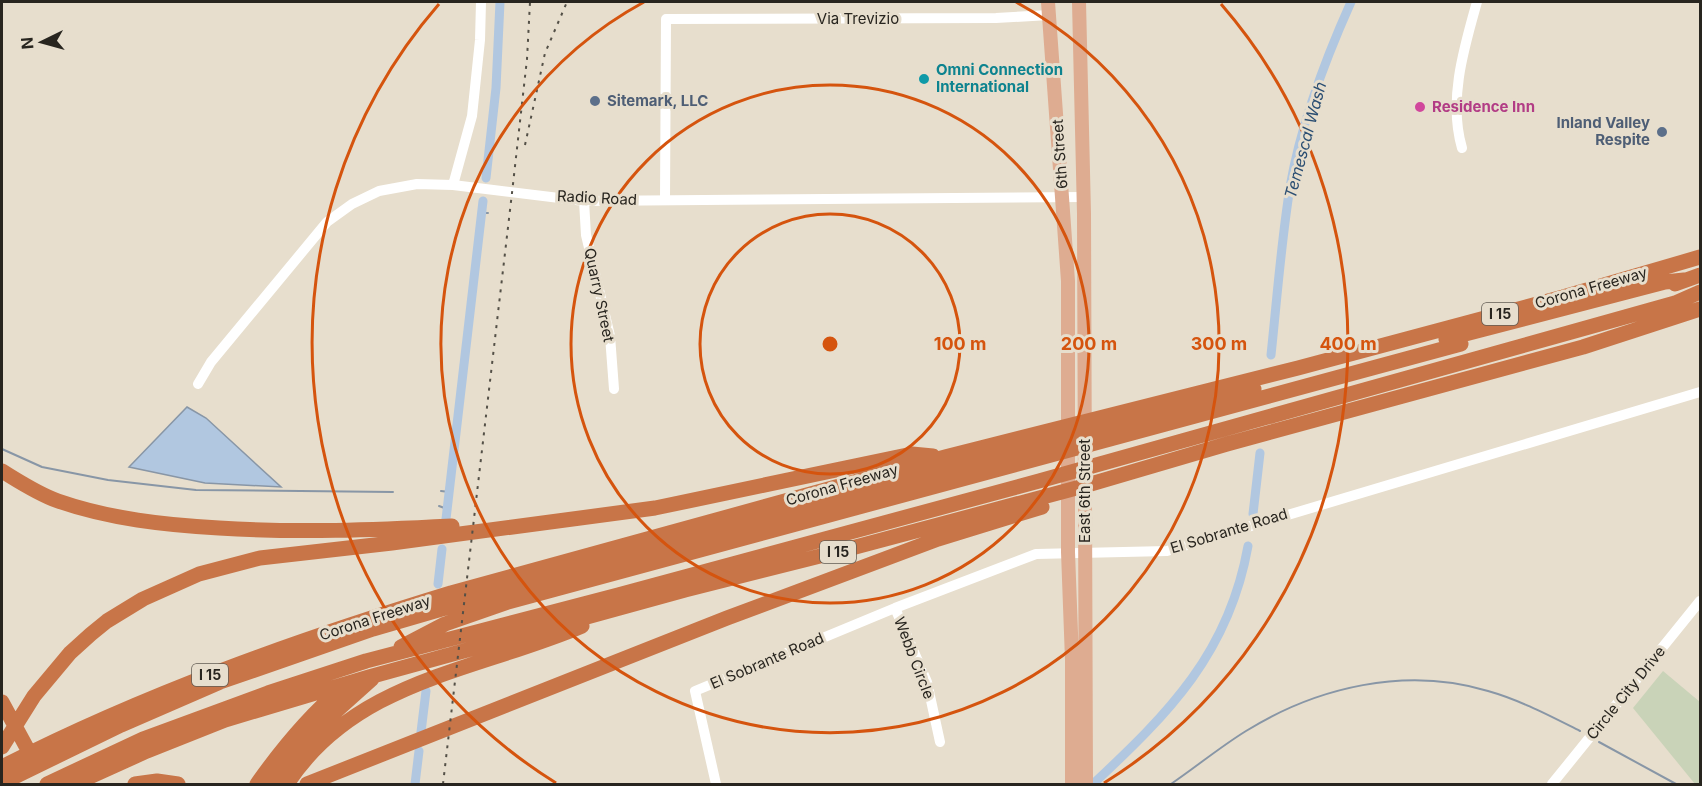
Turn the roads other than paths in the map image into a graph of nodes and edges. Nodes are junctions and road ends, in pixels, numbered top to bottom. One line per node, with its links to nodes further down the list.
1 (481, 2): 6 (street)
2 (1079, 2): 7 (main road, 6th Street)
3 (1478, 2): 5 (street)
4 (1049, 8): 8 (main road, 6th Street); 9 (street, Via Trevizio)
5 (1462, 148)
6 (453, 185): 10 (street, Radio Road); 15 (street, Radio Road)
7 (1084, 197): 8 (street, Radio Road); 27 (main road, East 6th Street)
8 (1063, 198): 9 (street, Radio Road); 26 (main road, East 6th Street)
9 (665, 200): 10 (street, Radio Road)
10 (584, 201): 17 (street, Quarry Street)
11 (1701, 257): 16 (highway, Corona Freeway / I 15)
12 (1701, 275): 16 (highway)
13 (1696, 293): 16 (highway)
14 (1701, 309): 24 (highway)
15 (198, 384)
16 (1296, 388): 19 (highway, Corona Freeway / I 15); 19 (highway); 19 (highway)
17 (614, 389)
18 (1701, 392): 27 (street, El Sobrante Road)
19 (1231, 406): 20 (highway, Corona Freeway / I 15); 20 (highway); 20 (highway)
20 (1113, 437): 22 (highway, Corona Freeway / I 15); 22 (highway); 22 (highway)
21 (945, 457): 22 (highway, Corona Freeway / I 15); 25 (highway); 29 (highway, Corona Freeway / I 15)
22 (1037, 457): 28 (highway); 29 (highway); 40 (highway)
23 (2, 471): 25 (highway)
24 (1044, 502): 32 (highway, I 15); 51 (highway)
25 (394, 536): 36 (highway)
26 (1068, 552): 27 (street, El Sobrante Road); 31 (street, El Sobrante Road); 41 (main road, East 6th Street)
27 (1084, 553): 53 (main road, East 6th Street)
28 (682, 561): 48 (highway); 49 (highway)
29 (539, 576): 37 (highway); 37 (highway, Corona Freeway / I 15)
30 (1701, 601): 54 (street, Circle City Drive)
31 (895, 608): 35 (street, Webb Circle); 52 (street, El Sobrante Road)
32 (542, 635): 40 (highway); 50 (highway)
33 (2, 704): 44 (highway); 45 (highway)
34 (2, 737): 43 (highway)
35 (940, 742)
36 (2, 747)
37 (53, 749): 38 (highway, Corona Freeway / I 15); 42 (highway)
38 (2, 768)
39 (2, 774): 43 (highway)
40 (80, 777): 45 (highway)
41 (1072, 777)
42 (2, 784)
43 (22, 784)
44 (37, 784)
45 (47, 784)
46 (135, 784): 47 (highway)
47 (178, 784)
48 (257, 784)
49 (271, 784)
50 (287, 784)
51 (307, 784)
52 (716, 784)
53 (1086, 784)
54 (1552, 784)

